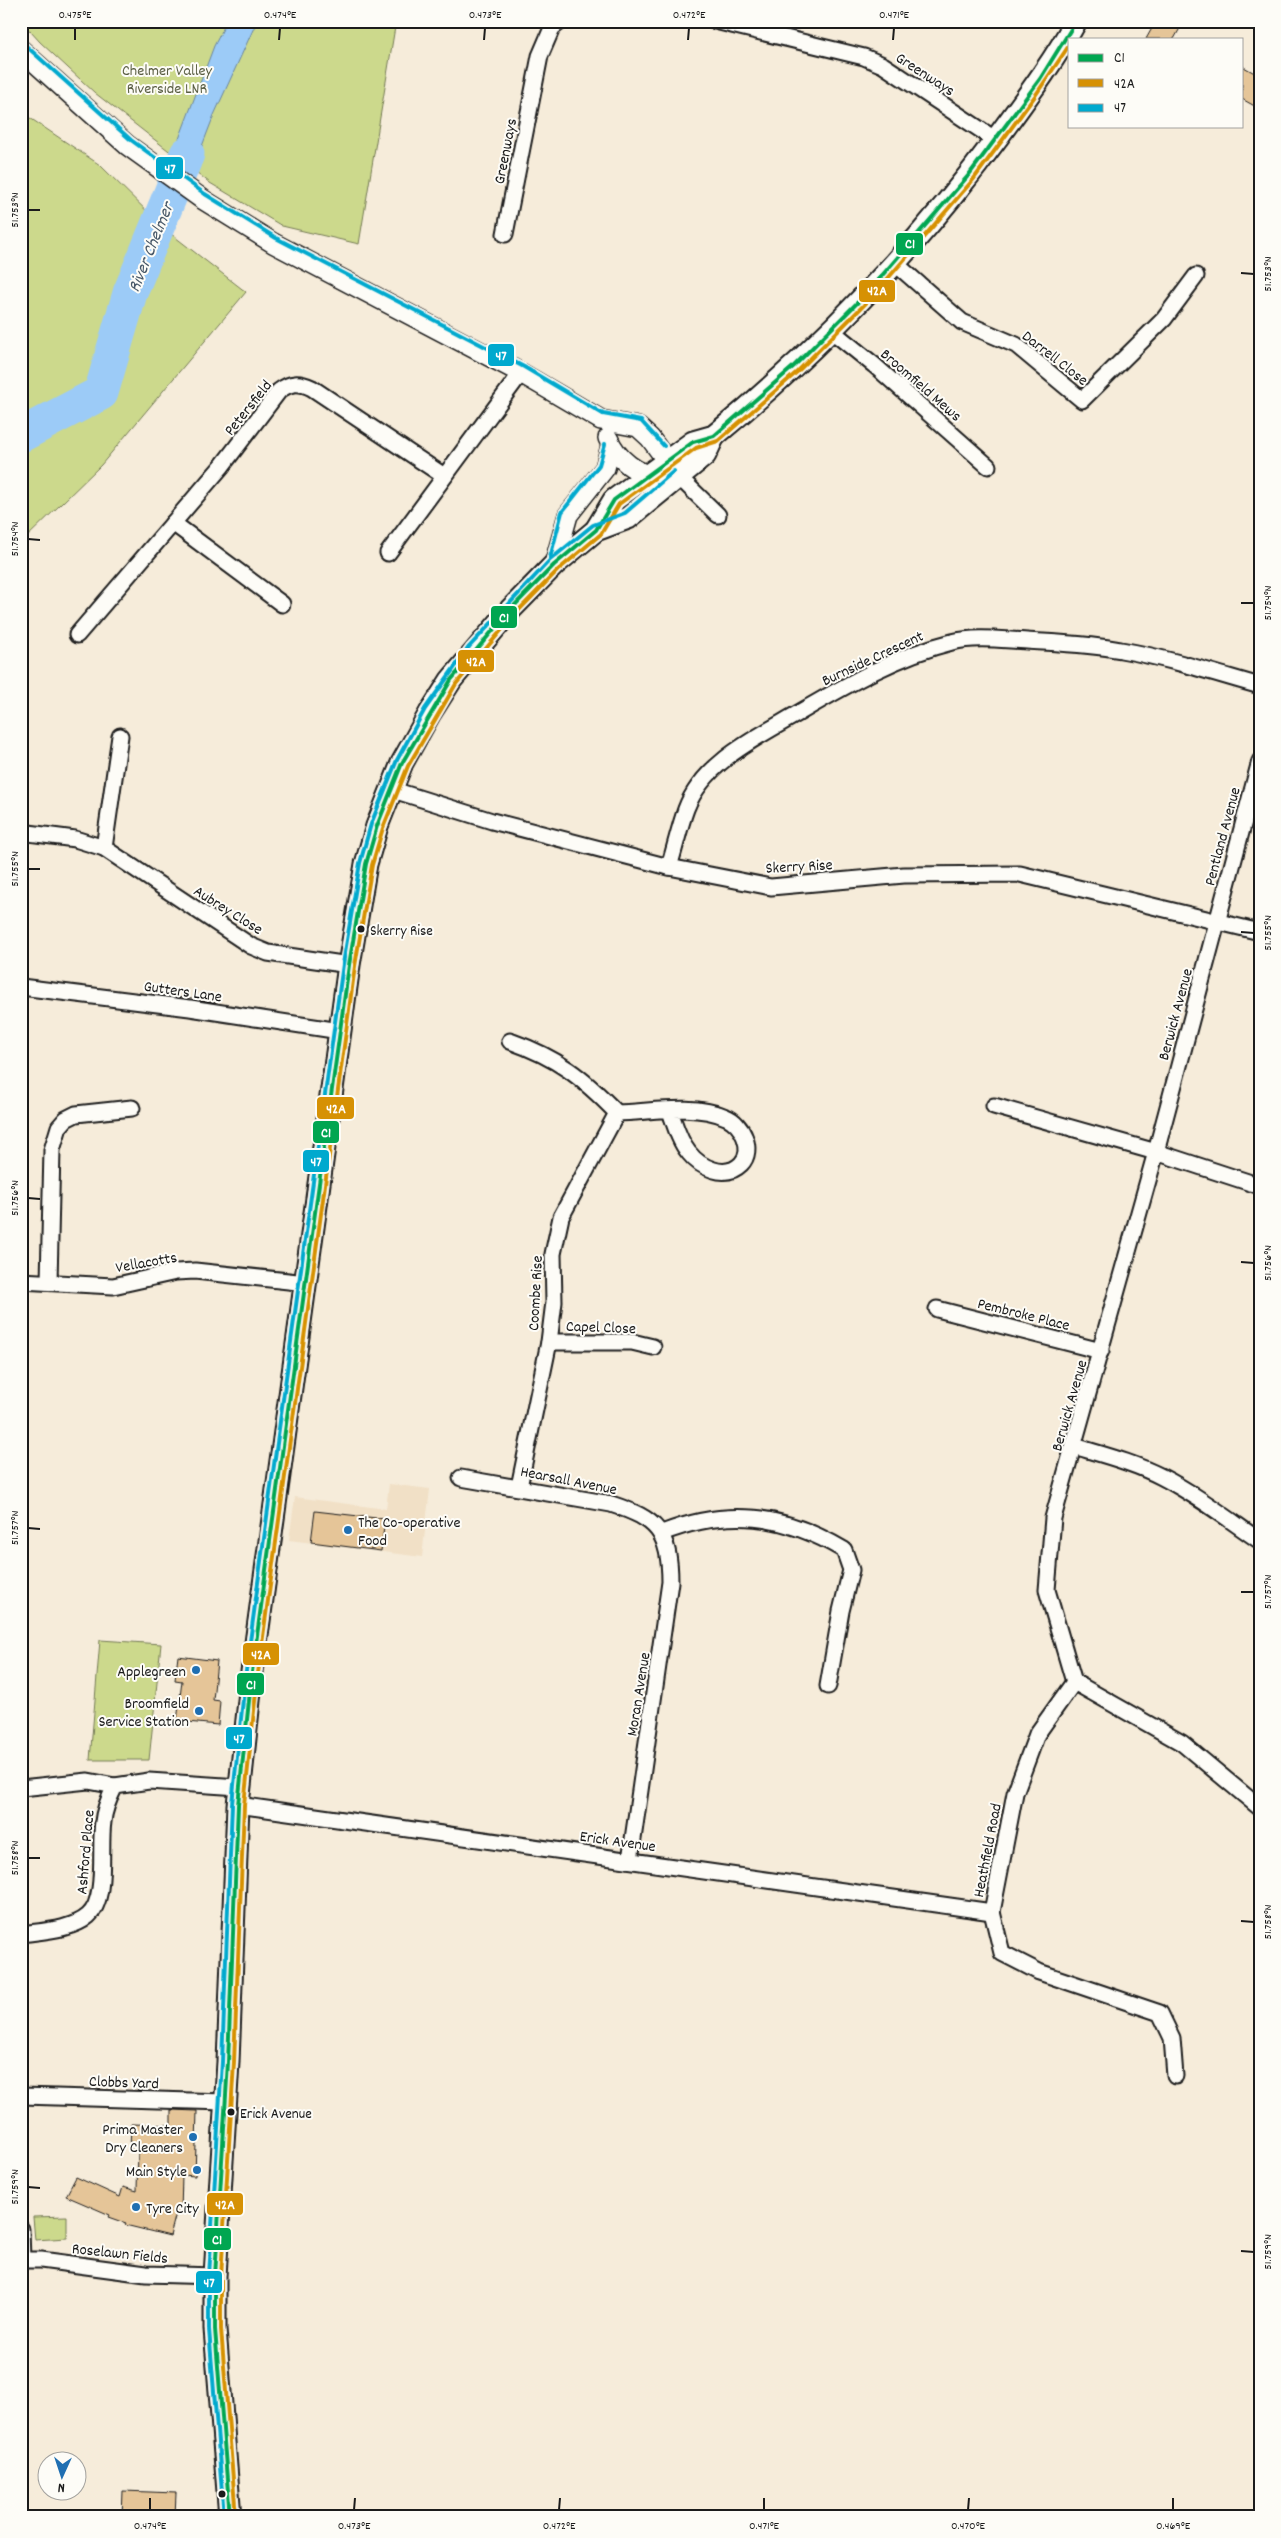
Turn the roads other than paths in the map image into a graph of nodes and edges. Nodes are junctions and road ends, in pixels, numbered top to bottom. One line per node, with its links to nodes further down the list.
1 (561, 21): 6 (street, Greenways)
2 (715, 21): 5 (street, Greenways)
3 (1076, 21): 5 (main road)
4 (21, 50): 10 (street)
5 (996, 140): 7 (main road)
6 (505, 234)
7 (896, 264): 8 (street, Darrell Close); 9 (main road)
8 (1196, 276)
9 (832, 332): 13 (street, Broomfield Mews); 14 (main road)
10 (521, 373): 11 (street); 15 (street)
11 (601, 420): 12 (street); 14 (street)
12 (611, 446): 16 (street); 21 (street)
13 (988, 466)
14 (673, 468): 16 (main road); 17 (street); 19 (main road)
15 (444, 476): 18 (street, Petersfield); 20 (street)
16 (648, 476): 19 (main road)
17 (718, 515)
18 (173, 523): 22 (street); 23 (street, Petersfield)
19 (596, 530): 21 (main road)
20 (388, 553)
21 (554, 565): 27 (main road)
22 (282, 604)
23 (77, 635)
24 (1260, 686): 30 (street, Burnside Crescent)
25 (120, 736): 29 (street)
26 (1260, 761): 31 (street, Pentland Avenue)
27 (390, 789): 30 (street, Skerry Rise); 33 (main road)
28 (21, 832): 29 (street, Aubrey Close)
29 (104, 848): 33 (street, Aubrey Close)
30 (670, 867): 31 (street, Skerry Rise)
31 (1217, 920): 32 (street, Skerry Rise); 41 (street, Berwick Avenue)
32 (1260, 932)
33 (349, 965): 35 (main road)
34 (21, 987): 35 (street, Gutters Lane)
35 (340, 1031): 45 (main road)
36 (510, 1041): 40 (street)
37 (994, 1106): 41 (street)
38 (132, 1108): 44 (street)
39 (670, 1111): 39 (street); 40 (street)
40 (617, 1113): 47 (street, Coombe Rise)
41 (1156, 1152): 42 (street); 49 (street, Berwick Avenue)
42 (1260, 1186)
43 (21, 1281): 44 (street, Vellacotts)
44 (49, 1282): 45 (street, Vellacotts)
45 (307, 1283): 59 (main road)
46 (937, 1309): 49 (street, Pembroke Place)
47 (549, 1342): 48 (street, Capel Close); 52 (street, Coombe Rise)
48 (653, 1347)
49 (1101, 1351): 50 (street, Berwick Avenue)
50 (1074, 1446): 54 (street); 55 (street, Berwick Avenue)
51 (462, 1478): 52 (street, Hearsall Avenue)
52 (519, 1487): 53 (street, Hearsall Avenue)
53 (662, 1533): 56 (street); 61 (street, Moran Avenue)
54 (1260, 1541)
55 (1074, 1682): 60 (street); 62 (street, Heathfield Road)
56 (828, 1686)
57 (115, 1786): 58 (street); 59 (street); 63 (street, Ashford Place)
58 (21, 1788)
59 (239, 1796): 61 (street, Erick Avenue); 66 (main road)
60 (1260, 1808)
61 (630, 1860): 62 (street, Erick Avenue)
62 (992, 1912): 64 (street, Heathfield Road)
63 (21, 1934)
64 (1175, 2076)
65 (22, 2096): 66 (street, Clobbs Yard)
66 (225, 2102): 69 (main road)
67 (21, 2229): 68 (street, Roselawn Fields)
68 (21, 2260): 69 (street, Roselawn Fields)
69 (215, 2276): 70 (main road)
70 (230, 2517)

